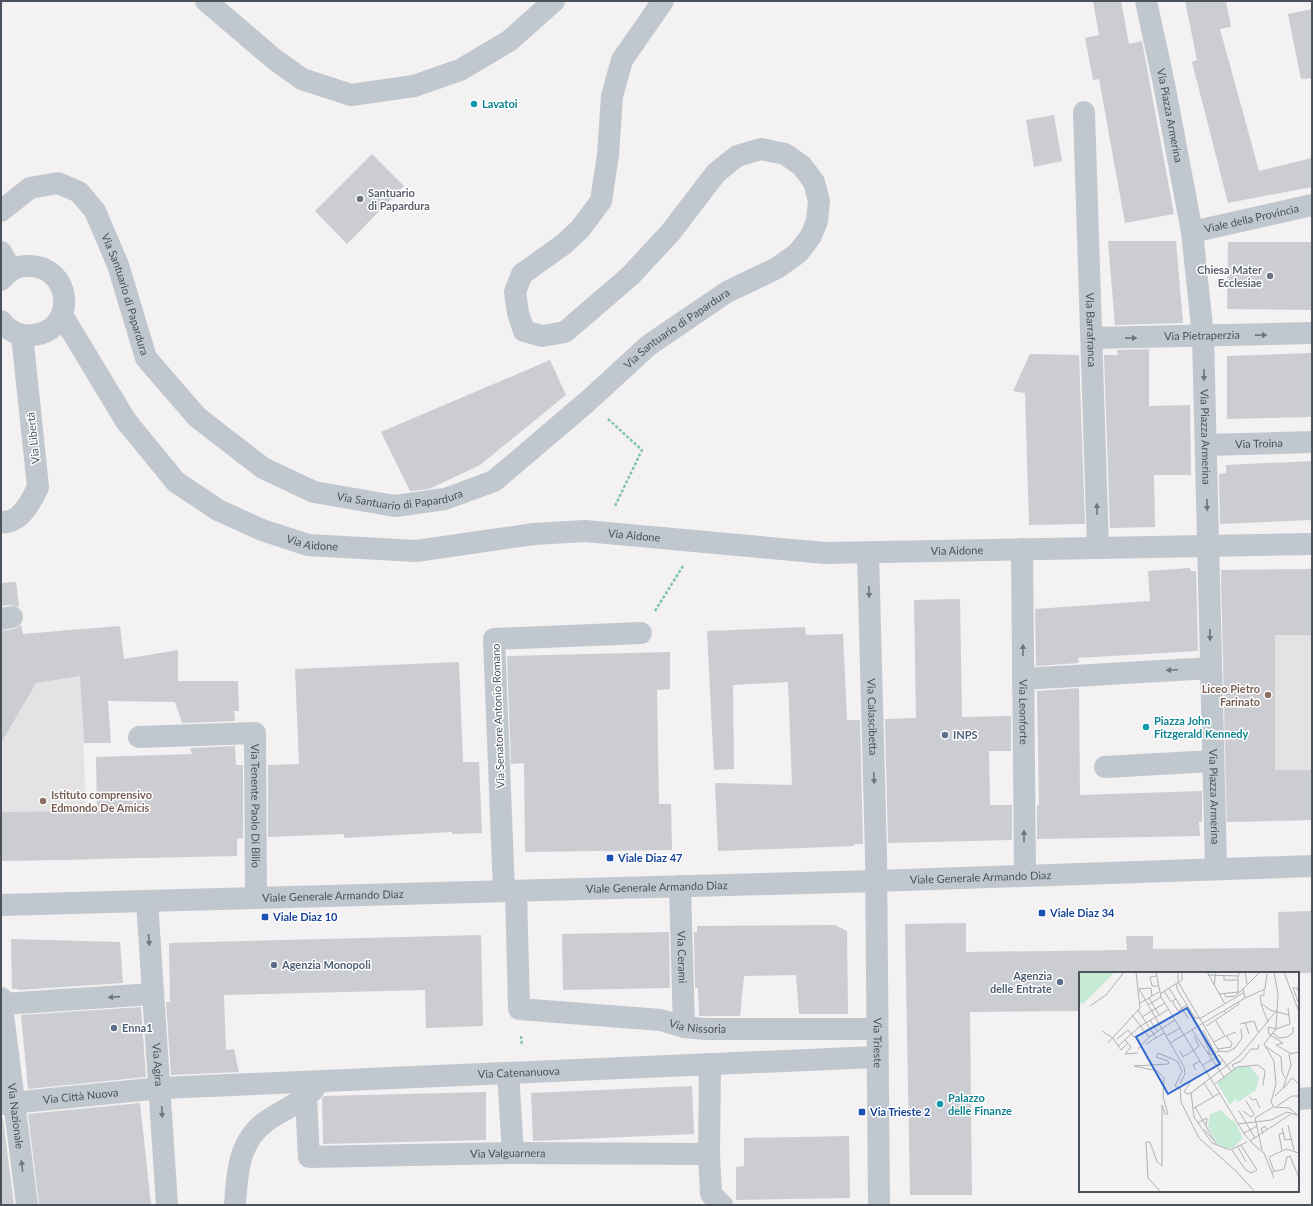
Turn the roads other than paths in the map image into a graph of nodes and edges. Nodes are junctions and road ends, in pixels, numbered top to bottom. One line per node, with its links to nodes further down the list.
1 (206, 1): 2 (street)
2 (554, 1)
3 (663, 1): 7 (street, Via Santuario di Papardura)
4 (1149, 4): 8 (street, Via Piazza Armerina)
5 (1084, 112): 15 (street, Via Barrafranca)
6 (1312, 205): 8 (street, Viale della Provincia)
7 (1, 211)
8 (1192, 232): 14 (street, Via Piazza Armerina)
9 (4, 267): 10 (street)
10 (62, 314): 13 (street); 23 (street, Via Aidone, bridge)
11 (1, 321): 13 (street)
12 (1312, 334): 14 (street, Via Pietraperzia, one-way to 12)
13 (22, 335): 18 (street, Via Libertà)
14 (1203, 336): 15 (street, Via Pietraperzia, one-way to 14); 17 (street, Via Piazza Armerina, one-way to 17)
15 (1092, 338): 21 (street, Via Barrafranca, one-way to 15)
16 (1312, 442): 17 (street, Via Troina)
17 (1206, 445): 20 (street, Via Piazza Armerina, one-way to 20)
18 (1, 522)
19 (1312, 544): 20 (street, Via Aidone)
20 (1208, 546): 21 (street, Via Aidone); 25 (street, Via Piazza Armerina, one-way to 25)
21 (1098, 548): 22 (street, Via Aidone)
22 (1022, 549): 23 (street, Via Aidone); 26 (street, Via Leonforte, one-way to 22)
23 (868, 553): 33 (street, Via Calascibetta, one-way to 33)
24 (641, 633): 35 (street, Via Senatore Antonio Romano)
25 (1211, 668): 26 (street, one-way to 26); 28 (street, Via Piazza Armerina)
26 (1023, 679): 32 (street, Via Leonforte, one-way to 26)
27 (140, 736): 36 (street, Via Tenente Paolo Di Bilio)
28 (1213, 761): 29 (street); 31 (street, Via Piazza Armerina)
29 (1106, 767)
30 (1312, 866): 31 (street, Viale Generale Armando Diaz)
31 (1216, 868): 32 (street, Viale Generale Armando Diaz)
32 (1025, 875): 33 (street, Viale Generale Armando Diaz)
33 (876, 881): 34 (street, Viale Generale Armando Diaz); 43 (street, Via Trieste)
34 (680, 886): 35 (street, Viale Generale Armando Diaz); 42 (street, Via Cerami)
35 (510, 891): 36 (street, Viale Generale Armando Diaz); 41 (street, Via Senatore Antonio Romano)
36 (256, 898): 37 (street, Viale Generale Armando Diaz)
37 (147, 901): 38 (street, Viale Generale Armando Diaz); 39 (street, Via Agira, one-way to 39)
38 (1, 905)
39 (153, 994): 40 (street, Via Nazionale, one-way to 40); 48 (street, Via Agira)
40 (1, 1001): 52 (street, Via Nazionale)
41 (519, 1009): 42 (street, Via Nissoria)
42 (684, 1027): 43 (street, Via Nissoria)
43 (877, 1029): 44 (street, Via Trieste)
44 (876, 1057): 45 (street, Via Catenanuova); 59 (street, Via Trieste)
45 (710, 1064): 46 (street, Via Catenanuova); 54 (street)
46 (508, 1073): 47 (street, Via Catenanuova); 53 (street)
47 (321, 1081): 48 (street, Via Catenanuova); 49 (street)
48 (160, 1088): 52 (street, Via Città Nuova); 56 (street, Via Agira, one-way to 56)
49 (306, 1098): 53 (street, Via Valguarnera); 57 (street)
50 (1312, 1098): 51 (street)
51 (1299, 1099)
52 (8, 1103): 55 (street, Via Nazionale, one-way to 52)
53 (513, 1153): 54 (street, Via Valguarnera)
54 (709, 1154): 58 (street)
55 (27, 1205)
56 (167, 1205)
57 (236, 1205)
58 (722, 1205)
59 (878, 1205)

